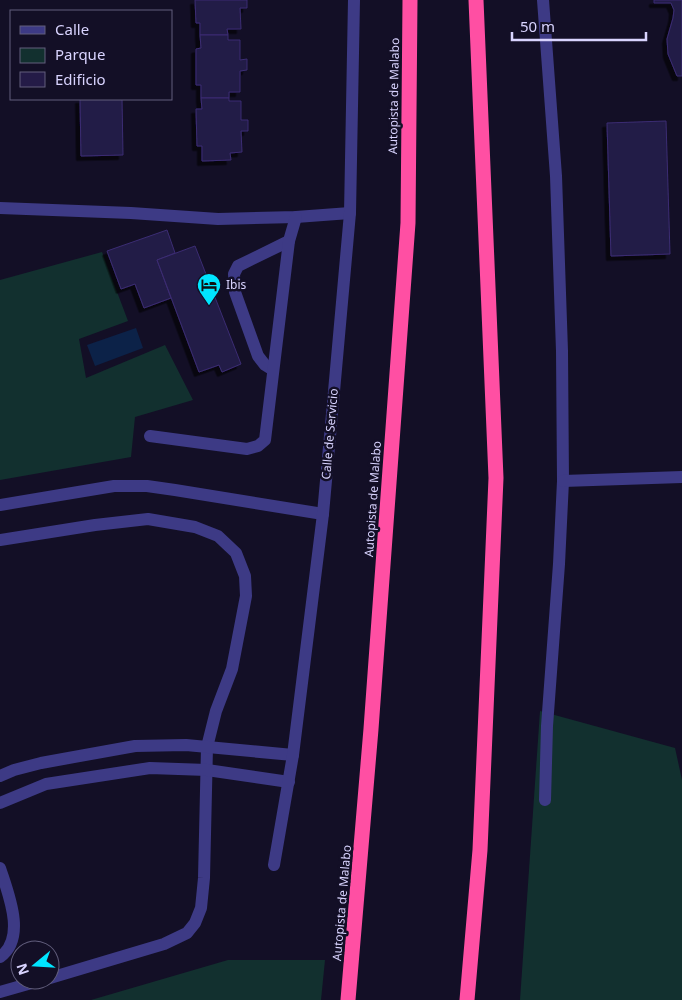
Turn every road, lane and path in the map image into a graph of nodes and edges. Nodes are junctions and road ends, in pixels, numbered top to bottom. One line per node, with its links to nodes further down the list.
1 (354, 0): 6 (street, Calle de Servicio)
2 (410, 0): 29 (highway, Autopista de Malabo)
3 (476, 0): 30 (highway)
4 (543, 0): 12 (street)
5 (0, 208): 7 (street)
6 (350, 212): 7 (street); 14 (street, Calle de Servicio)
7 (296, 217): 8 (street)
8 (289, 241): 9 (street); 9 (street)
9 (273, 370): 10 (street)
10 (150, 436)
11 (682, 477): 12 (street)
12 (564, 481): 23 (street)
13 (0, 505): 14 (street)
14 (323, 514): 17 (street, Calle de Servicio)
15 (0, 540): 16 (street)
16 (207, 747): 17 (street); 18 (street); 19 (street)
17 (293, 755): 21 (street, Calle de Servicio)
18 (41, 763): 20 (street); 22 (street)
19 (207, 770): 21 (street); 22 (street); 28 (street)
20 (0, 776)
21 (289, 782): 25 (street, Calle de Servicio)
22 (46, 784): 24 (street)
23 (545, 800)
24 (0, 803)
25 (274, 865)
26 (0, 868): 27 (street)
27 (0, 957)
28 (60, 975)
29 (348, 1000)
30 (467, 1000)

